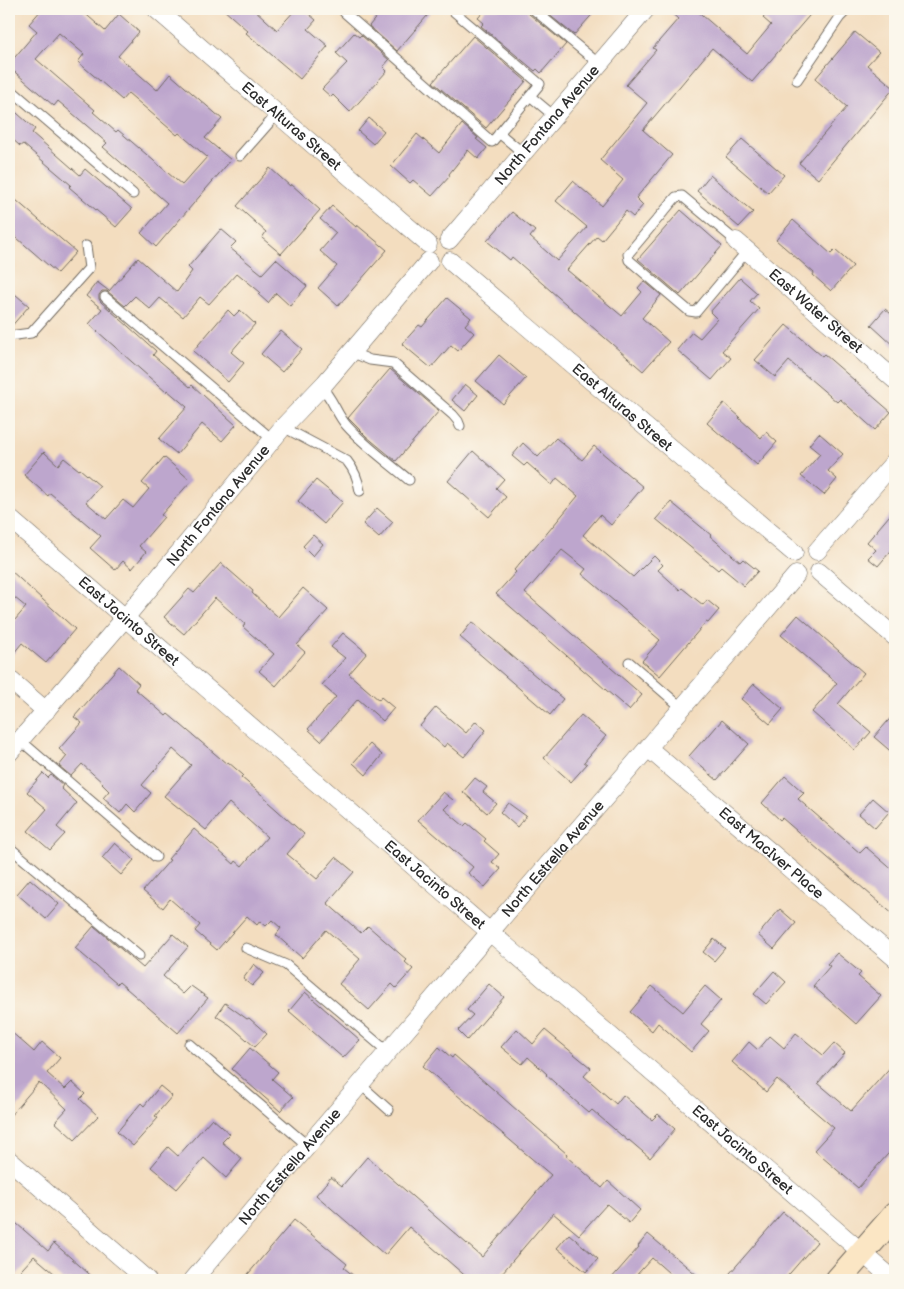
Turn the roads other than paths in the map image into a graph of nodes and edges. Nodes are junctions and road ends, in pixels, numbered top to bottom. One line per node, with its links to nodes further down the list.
1 (156, 9): 11 (street, East Alturas Street)
2 (451, 9): 10 (lane)
3 (533, 9): 7 (lane)
4 (646, 9): 7 (street, North Fontana Avenue)
5 (848, 9): 8 (lane)
6 (344, 12): 13 (lane)
7 (599, 64): 12 (street, North Fontana Avenue)
8 (798, 80)
9 (9, 88): 16 (lane)
10 (530, 96): 12 (lane); 13 (lane)
11 (277, 114): 15 (lane); 20 (street, East Alturas Street)
12 (554, 116): 14 (street, North Fontana Avenue)
13 (499, 133): 14 (lane)
14 (523, 153): 17 (street, North Fontana Avenue)
15 (240, 156)
16 (133, 194)
17 (449, 240): 20 (street); 21 (street)
18 (86, 246): 23 (lane)
19 (742, 246): 19 (lane); 25 (street, East Water Street)
20 (428, 252): 21 (street); 24 (street, North Fontana Avenue)
21 (450, 261): 34 (street, East Alturas Street)
22 (105, 297): 28 (lane)
23 (9, 336)
24 (353, 350): 26 (street, North Fontana Avenue); 27 (lane)
25 (895, 380)
26 (321, 387): 28 (street, North Fontana Avenue); 30 (lane)
27 (460, 426)
28 (278, 434): 31 (lane); 37 (street, North Fontana Avenue)
29 (895, 460): 33 (street)
30 (409, 480)
31 (360, 491)
32 (9, 518): 37 (street, East Jacinto Street)
33 (817, 551): 34 (street); 35 (street)
34 (794, 553): 36 (street)
35 (819, 572): 36 (street); 38 (street)
36 (796, 575): 41 (street, North Estrella Avenue)
37 (125, 618): 42 (street, North Fontana Avenue); 48 (street, East Jacinto Street)
38 (895, 637)
39 (630, 662): 41 (lane)
40 (9, 679): 42 (street)
41 (682, 708): 44 (street, North Estrella Avenue)
42 (46, 711): 43 (street, North Fontana Avenue)
43 (20, 740): 45 (street, North Fontana Avenue); 47 (lane)
44 (648, 748): 48 (street, North Estrella Avenue); 51 (street, East MacIver Place)
45 (9, 753)
46 (9, 847): 50 (lane)
47 (156, 857)
48 (490, 932): 53 (street, North Estrella Avenue); 59 (street, East Jacinto Street)
49 (246, 948): 53 (lane)
50 (139, 956)
51 (895, 958)
52 (189, 1044): 56 (lane)
53 (388, 1052): 54 (street, North Estrella Avenue)
54 (360, 1084): 55 (lane); 56 (street, North Estrella Avenue)
55 (389, 1110)
56 (308, 1146): 61 (street, North Estrella Avenue)
57 (9, 1160): 60 (street)
58 (895, 1215): 59 (main road)
59 (862, 1253): 62 (main road); 63 (street, East Jacinto Street)
60 (147, 1280)
61 (194, 1280)
62 (838, 1280)
63 (894, 1280)

